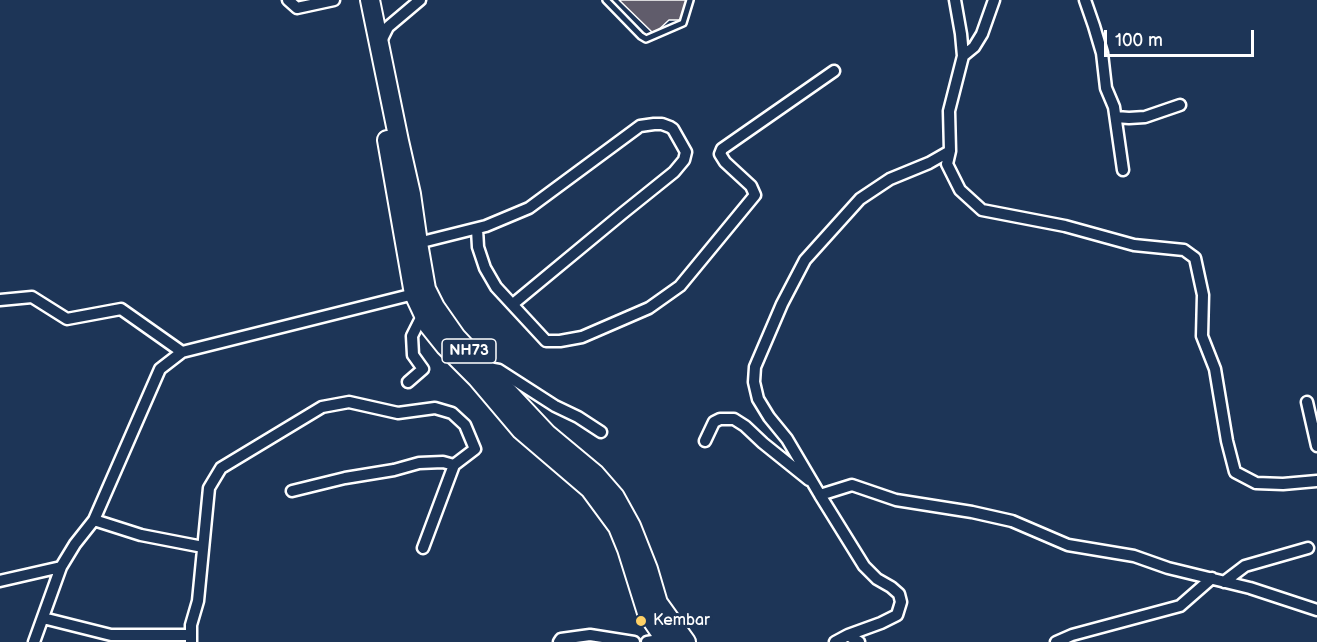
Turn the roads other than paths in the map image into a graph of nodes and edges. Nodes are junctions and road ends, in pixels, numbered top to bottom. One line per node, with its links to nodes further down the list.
1 (288, 0): 2 (street)
2 (334, 0)
3 (359, 0): 20 (highway, NH73)
4 (370, 0): 11 (highway, NH73)
5 (420, 0): 11 (street)
6 (606, 0): 7 (lane)
7 (690, 0)
8 (955, 0): 12 (street)
9 (994, 0): 12 (street)
10 (1085, 0): 15 (street)
11 (379, 44): 19 (highway, NH73)
12 (963, 56): 16 (street)
13 (834, 71): 22 (street)
14 (1180, 105): 15 (street)
15 (1116, 117): 17 (street)
16 (950, 151): 32 (street); 33 (street)
17 (1123, 170)
18 (477, 229): 19 (street); 22 (street); 22 (street)
19 (418, 243): 20 (highway, NH73)
20 (420, 292): 23 (highway, NH73); 24 (street); 25 (highway, NH73)
21 (0, 300): 24 (street)
22 (513, 304)
23 (423, 314): 26 (street); 48 (highway, NH73)
24 (182, 352): 36 (street)
25 (485, 367): 28 (street); 52 (highway, NH73)
26 (408, 382)
27 (1307, 402): 30 (street)
28 (601, 432)
29 (705, 441): 33 (street)
30 (1317, 446)
31 (454, 465): 34 (street); 37 (street); 38 (street)
32 (1317, 481)
33 (814, 484): 35 (street)
34 (292, 491)
35 (820, 495): 41 (street); 46 (street)
36 (94, 520): 37 (street); 40 (street)
37 (203, 547): 47 (street)
38 (423, 548)
39 (1308, 548): 43 (street)
40 (61, 567): 42 (street); 45 (street)
41 (1212, 578): 43 (street); 55 (street)
42 (0, 581)
43 (1224, 582): 44 (street)
44 (1317, 610)
45 (43, 618): 47 (street); 49 (street)
46 (848, 635): 53 (street); 54 (street)
47 (191, 638)
48 (660, 641)
49 (34, 642)
50 (559, 642): 51 (street)
51 (634, 642)
52 (686, 642)
53 (835, 642)
54 (859, 642)
55 (1056, 642)

